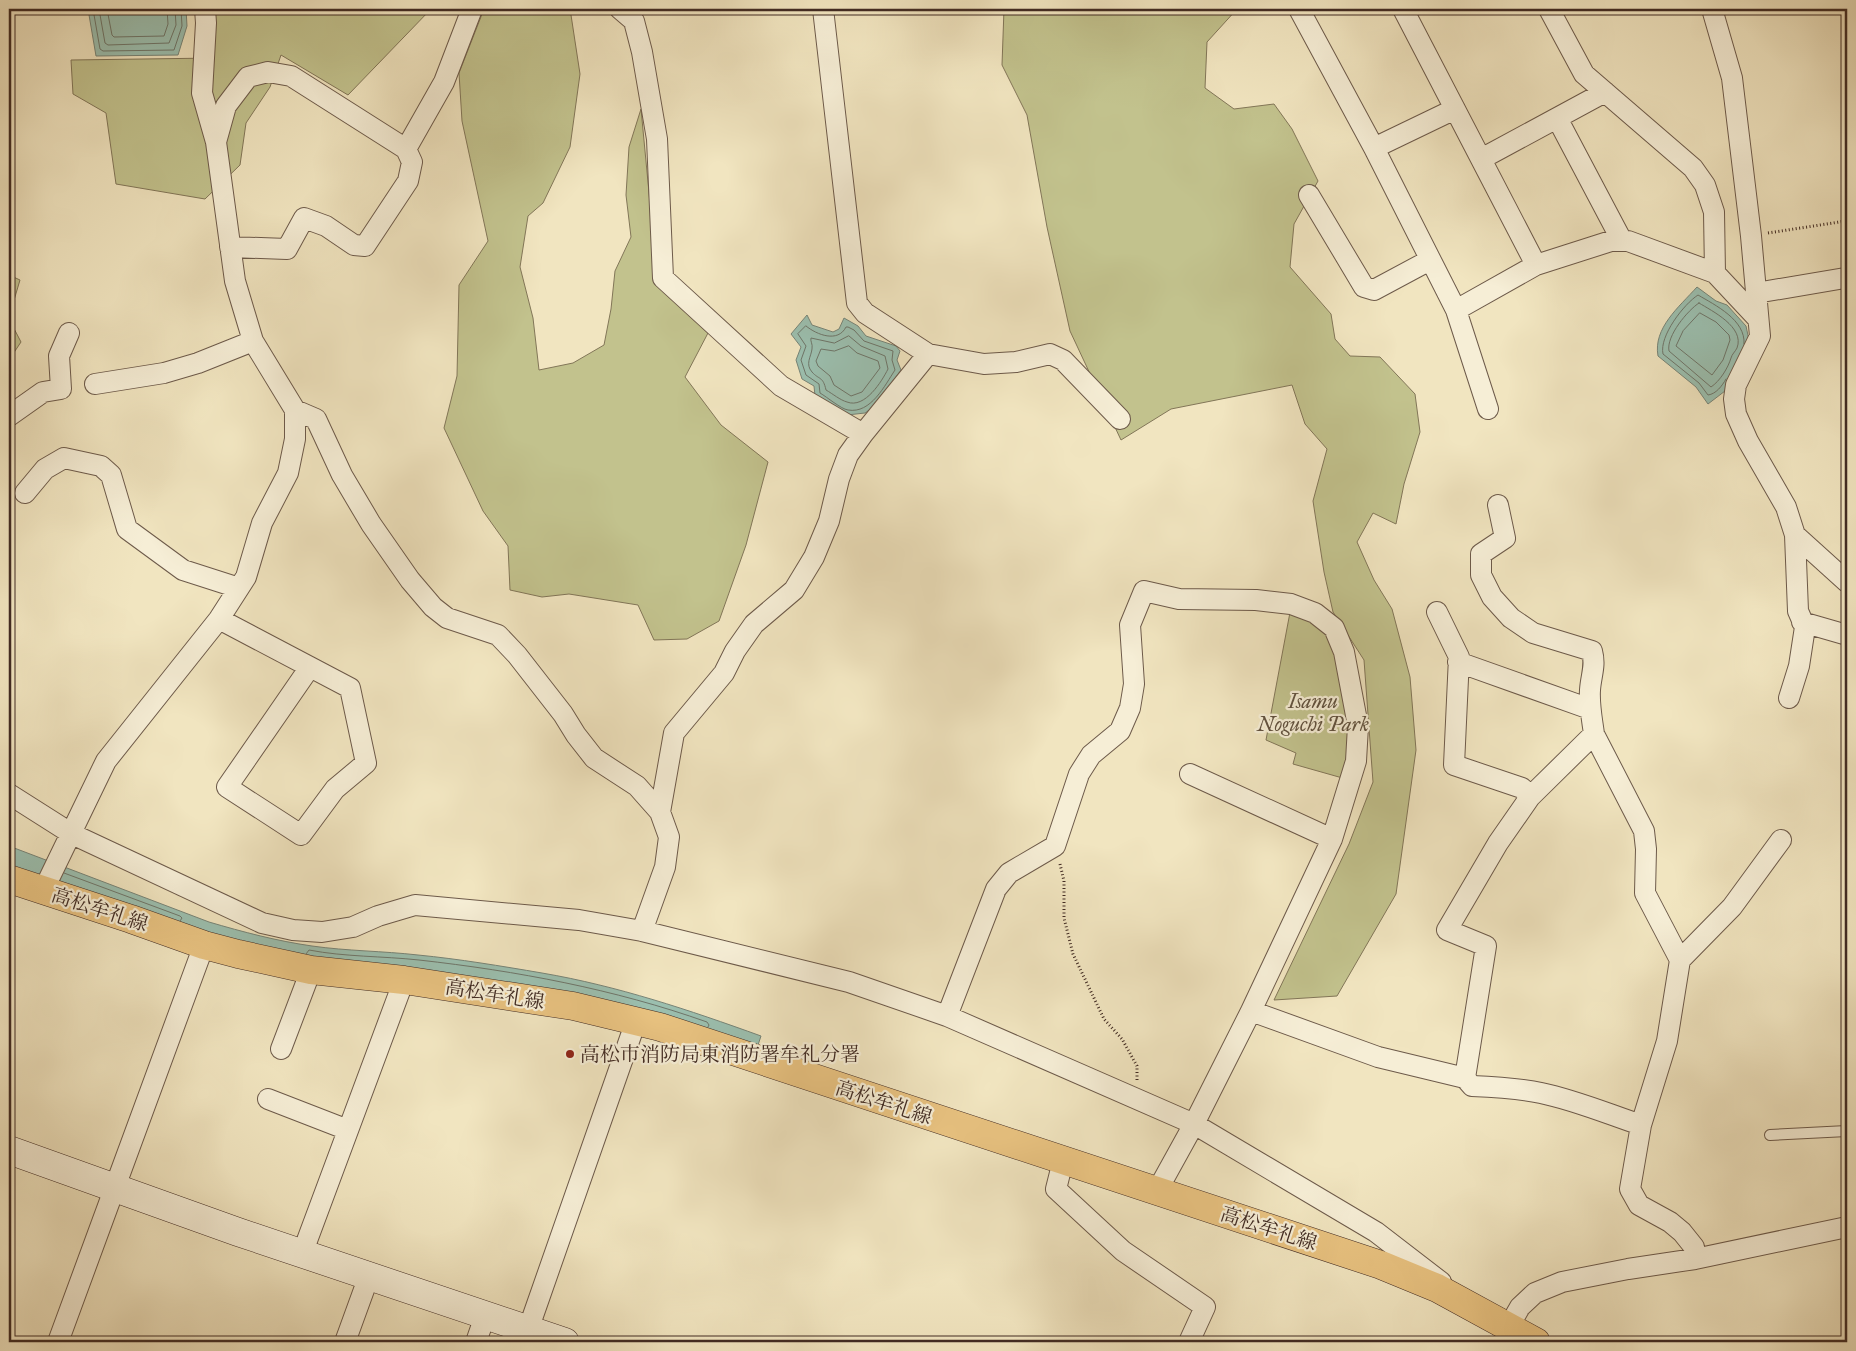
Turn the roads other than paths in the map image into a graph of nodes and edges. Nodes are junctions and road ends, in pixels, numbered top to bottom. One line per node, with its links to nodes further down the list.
1 (204, 9): 12 (street)
2 (472, 9): 14 (street)
3 (620, 9): 34 (street)
4 (823, 9): 28 (street)
5 (1299, 9): 13 (street)
6 (1403, 9): 10 (street)
7 (1549, 9): 9 (street)
8 (1712, 9): 23 (street)
9 (1605, 92): 11 (street); 21 (street)
10 (1455, 109): 13 (street); 15 (street)
11 (1557, 118): 15 (street); 17 (street)
12 (216, 142): 14 (street); 18 (street)
13 (1374, 148): 19 (street)
14 (406, 149): 18 (street)
15 (1481, 159): 20 (street)
16 (1309, 196): 19 (street)
17 (1622, 241): 20 (street); 21 (street)
18 (230, 247): 27 (street)
19 (1430, 260): 24 (street)
20 (1536, 265): 24 (street)
21 (1715, 273): 25 (street)
22 (1845, 278): 23 (street)
23 (1756, 293): 25 (street)
24 (1456, 310): 30 (street)
25 (1758, 318): 37 (street)
26 (69, 333): 32 (street)
27 (253, 341): 29 (street); 31 (street)
28 (928, 354): 33 (street); 34 (street)
29 (95, 384)
30 (1488, 409)
31 (295, 410): 39 (street); 52 (street)
32 (9, 416)
33 (1120, 419)
34 (863, 434): 52 (street)
35 (25, 493): 39 (street)
36 (1498, 505): 47 (street)
37 (1795, 535): 38 (street); 42 (street)
38 (1847, 582)
39 (239, 588): 41 (street)
40 (1437, 612): 44 (street)
41 (219, 619): 45 (street); 53 (street)
42 (1802, 622): 43 (street); 46 (street)
43 (1847, 635)
44 (1458, 662): 47 (street); 51 (street)
45 (310, 667): 45 (street)
46 (1789, 698)
47 (1590, 710): 48 (street)
48 (1594, 734): 51 (street); 60 (street)
49 (1190, 774): 54 (street)
50 (9, 794): 53 (street)
51 (1530, 797): 67 (street)
52 (660, 812): 58 (street)
53 (72, 834): 57 (street); 58 (street)
54 (1332, 839): 63 (street); 64 (street)
55 (1781, 840): 60 (street)
56 (9, 879): 57 (main road, 高松牟礼線)
57 (43, 890): 59 (main road, 高松牟礼線)
58 (642, 931): 64 (street)
59 (204, 945): 61 (main road, 高松牟礼線); 76 (street)
60 (1680, 960): 70 (street)
61 (311, 970): 62 (main road, 高松牟礼線); 66 (street)
62 (404, 980): 65 (main road, 高松牟礼線); 71 (street)
63 (1251, 1011): 67 (street); 69 (street)
64 (947, 1016): 69 (street)
65 (636, 1021): 75 (main road, 高松牟礼線); 84 (street)
66 (281, 1049)
67 (1465, 1078): 70 (street)
68 (268, 1099): 71 (street)
69 (1194, 1124): 77 (street); 82 (street)
70 (1641, 1125): 80 (street)
71 (348, 1130): 79 (street)
72 (1847, 1131): 73 (lane)
73 (1770, 1135)
74 (9, 1150): 76 (street)
75 (1063, 1161): 77 (main road, 高松牟礼線); 90 (street)
76 (114, 1188): 79 (street); 86 (street)
77 (1157, 1191): 82 (main road, 高松牟礼線)
78 (1846, 1232): 80 (street)
79 (302, 1254): 81 (street)
80 (1695, 1259): 85 (street)
81 (369, 1276): 83 (street); 87 (street)
82 (1462, 1302): 85 (main road, 高松牟礼線)
83 (485, 1316): 84 (street); 88 (street)
84 (528, 1330): 89 (street)
85 (1508, 1335): 91 (main road, 高松牟礼線)
86 (58, 1342)
87 (345, 1342)
88 (476, 1342)
89 (565, 1342)
90 (1189, 1342)
91 (1536, 1342)

